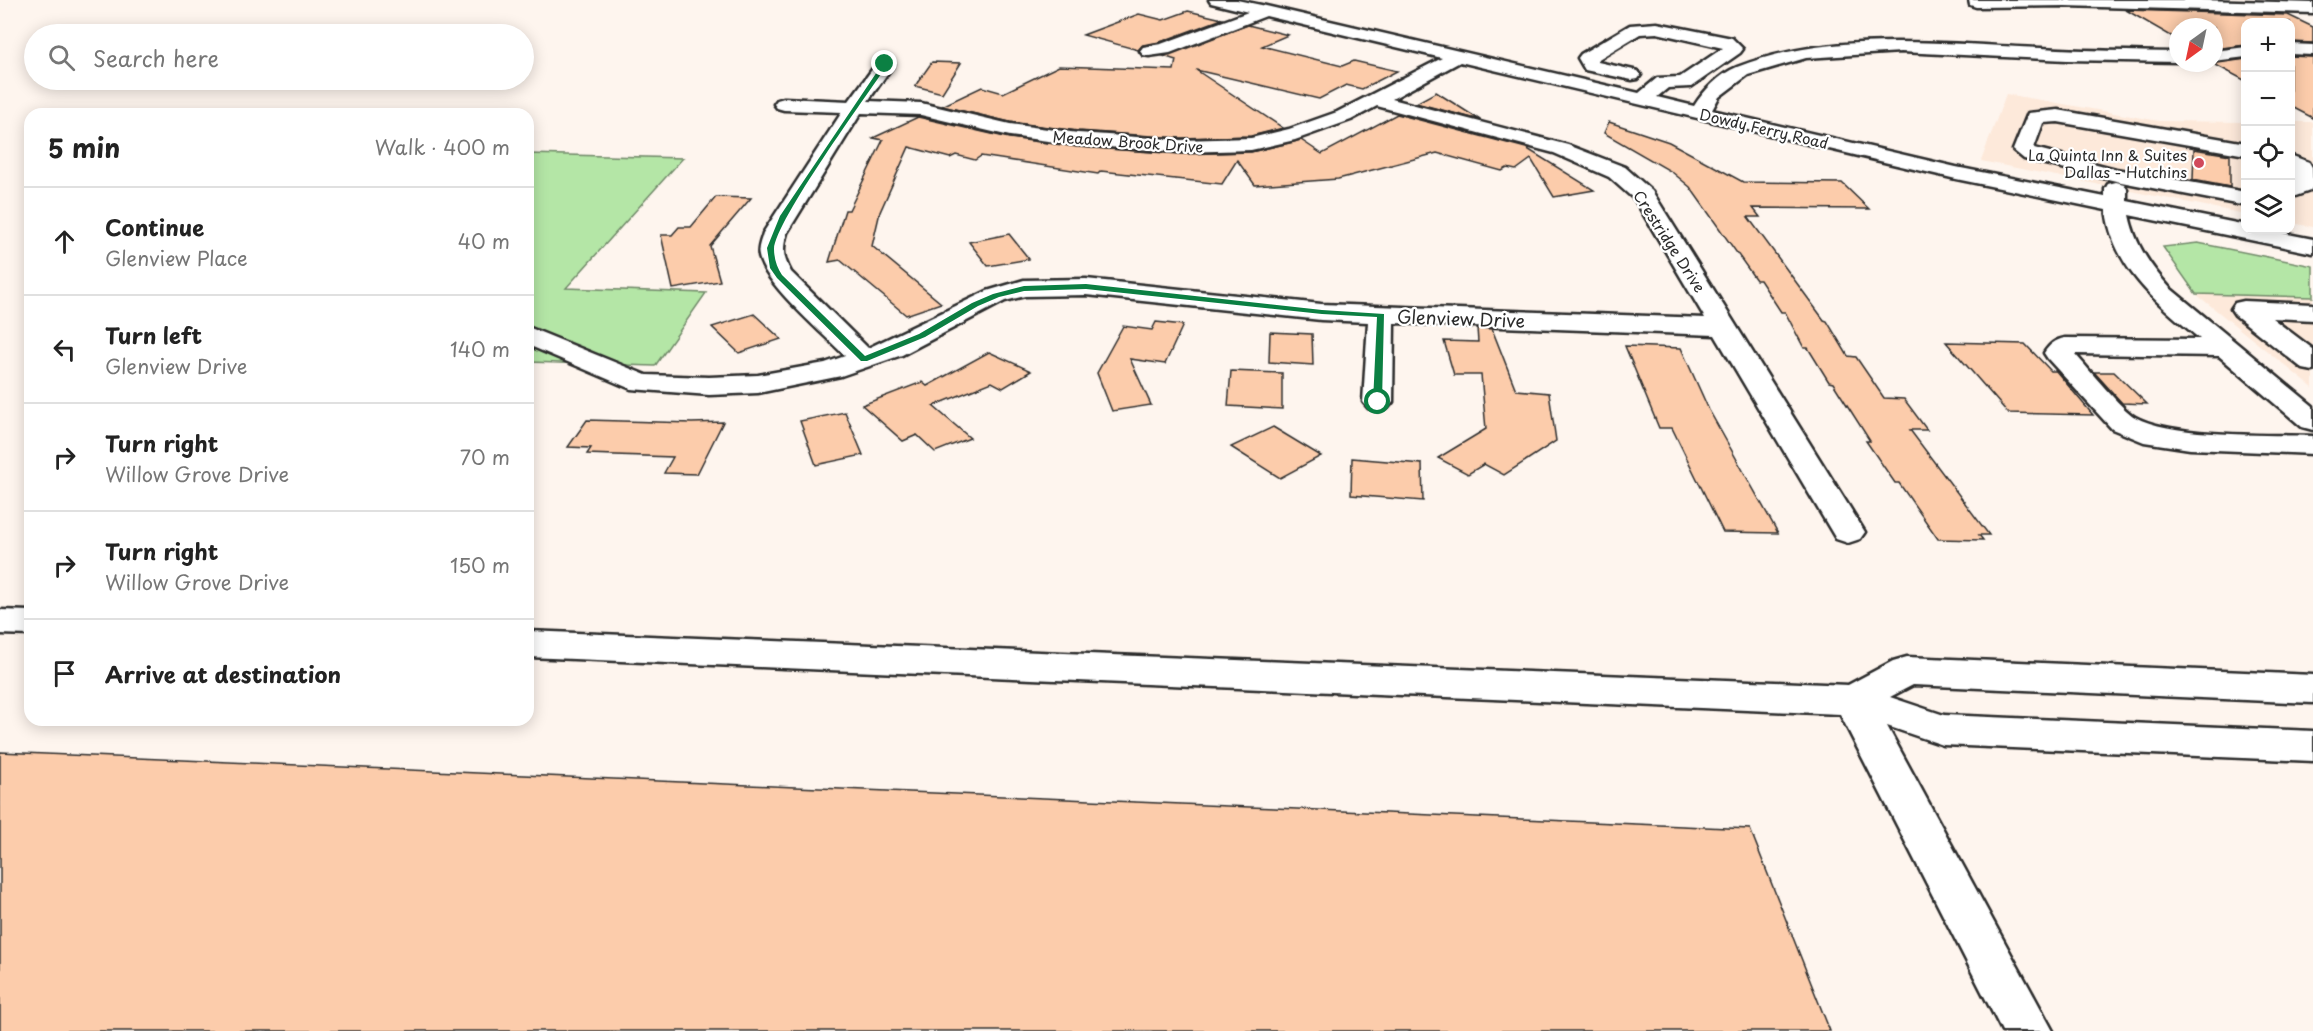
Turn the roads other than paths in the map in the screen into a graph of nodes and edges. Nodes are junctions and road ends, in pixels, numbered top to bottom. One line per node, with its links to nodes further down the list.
1 (1217, 0): 4 (street, Dowdy Ferry Road)
2 (1976, 2): 3 (street)
3 (2313, 8)
4 (1266, 11): 7 (street); 10 (street, Dowdy Ferry Road)
5 (2295, 49): 6 (street)
6 (2313, 50)
7 (1149, 51)
8 (2241, 53): 9 (street)
9 (2223, 55)
10 (1457, 57): 14 (street, Meadow Brook Drive); 15 (street, Dowdy Ferry Road)
11 (2169, 57): 18 (street)
12 (885, 64): 17 (street)
13 (1664, 82): 13 (street); 15 (street)
14 (1375, 100): 17 (street, Meadow Brook Drive); 28 (street, Crestridge Drive)
15 (1642, 100): 18 (street, Dowdy Ferry Road)
16 (784, 104): 17 (street, Meadow Brook Drive)
17 (855, 106): 31 (street)
18 (1700, 113): 24 (street, Dowdy Ferry Road)
19 (2241, 148): 21 (street)
20 (2295, 164): 22 (street)
21 (2116, 175): 23 (street); 24 (street)
22 (2295, 189)
23 (2241, 199)
24 (2115, 207): 25 (street, Dowdy Ferry Road); 30 (street)
25 (2313, 246)
26 (2313, 312): 32 (street)
27 (1381, 315): 28 (street, Glenview Drive); 31 (street, Glenview Drive); 33 (street)
28 (1725, 327): 36 (street, Crestridge Drive)
29 (534, 338): 31 (street, Glenview Drive)
30 (2228, 348): 34 (street); 35 (street)
31 (864, 359)
32 (2313, 363)
33 (1378, 402)
34 (2313, 421)
35 (2313, 445)
36 (1848, 532)
37 (0, 622): 38 (street)
38 (24, 623)
39 (534, 644): 41 (street)
40 (2313, 689): 41 (street)
41 (1853, 700): 42 (street); 43 (street)
42 (2313, 746)
43 (2028, 1031)

